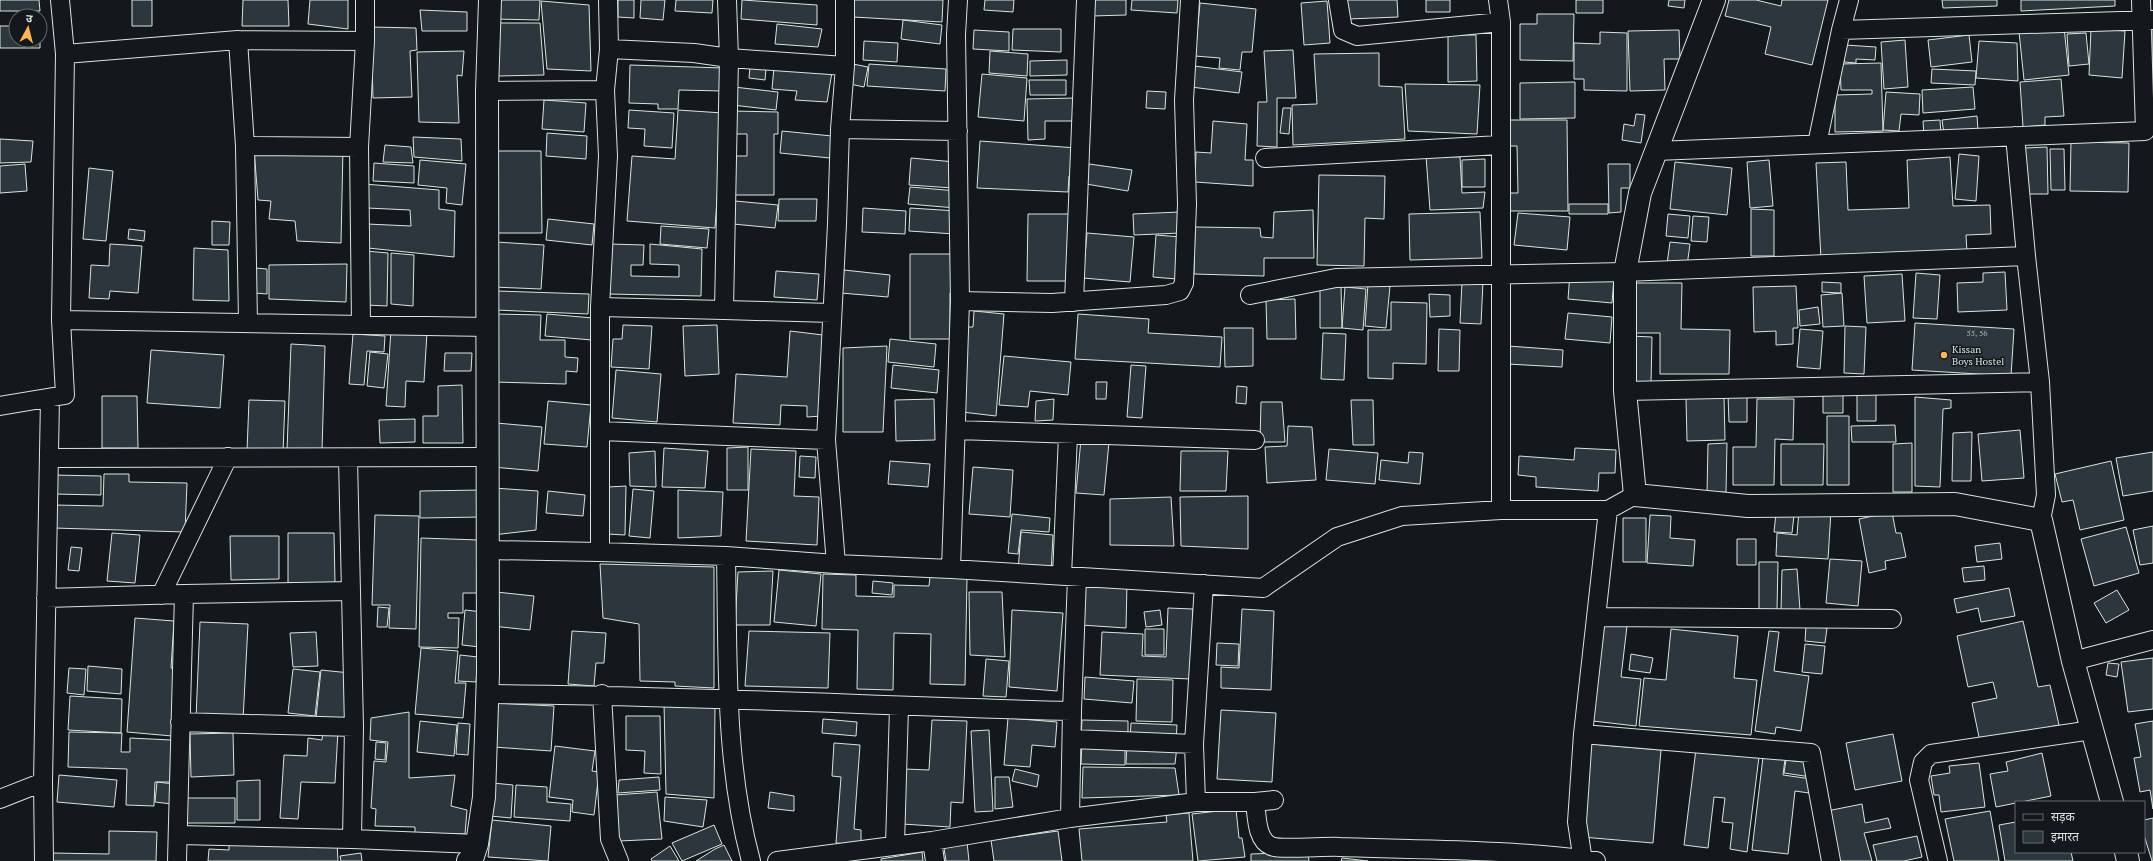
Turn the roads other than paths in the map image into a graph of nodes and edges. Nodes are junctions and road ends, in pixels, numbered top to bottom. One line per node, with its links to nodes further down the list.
1 (60, 0): 21 (street)
2 (365, 0): 19 (street)
3 (490, 0): 25 (street)
4 (608, 0): 20 (street)
5 (727, 0): 22 (street)
6 (845, 0): 23 (street)
7 (958, 0): 27 (street)
8 (1086, 0): 40 (street)
9 (1190, 0): 40 (street)
10 (1338, 0): 16 (street)
11 (1498, 0): 16 (street)
12 (1714, 0): 33 (street)
13 (1849, 0): 17 (street)
14 (2141, 0): 15 (street)
15 (2147, 21): 17 (street); 28 (street)
16 (1501, 22): 30 (street)
17 (1841, 30): 29 (street)
18 (238, 40): 19 (street); 21 (street); 31 (street)
19 (365, 41): 32 (street)
20 (609, 49): 22 (street); 24 (street)
21 (65, 54): 44 (street)
22 (729, 58): 23 (street); 42 (street)
23 (845, 66): 26 (street)
24 (605, 90): 25 (street); 41 (street)
25 (487, 91): 47 (street)
26 (840, 129): 27 (street); 43 (street)
27 (958, 131): 39 (street)
28 (2014, 136): 29 (street); 35 (street)
29 (1817, 144): 33 (street)
30 (1500, 145): 34 (street); 37 (street)
31 (245, 146): 32 (street); 45 (street)
32 (359, 147): 46 (street)
33 (1656, 151): 36 (street)
34 (1265, 158)
35 (2026, 256): 36 (street); 48 (street)
36 (1625, 272): 37 (street); 49 (street)
37 (1501, 274): 38 (street); 62 (street)
38 (1250, 295)
39 (960, 301): 40 (street); 52 (street)
40 (1074, 302)
41 (600, 307): 42 (street); 53 (street)
42 (724, 310): 43 (street)
43 (831, 313): 55 (street)
44 (61, 320): 45 (street); 50 (street)
45 (248, 323): 46 (street)
46 (361, 324): 47 (street)
47 (489, 327): 58 (street)
48 (2040, 382): 49 (street); 64 (street)
49 (1625, 391): 61 (street)
50 (50, 398): 51 (street); 59 (street)
51 (0, 406)
52 (956, 430): 54 (street); 69 (street)
53 (601, 431): 55 (street); 66 (street)
54 (1068, 435): 56 (street); 70 (street)
55 (826, 440): 68 (street)
56 (1255, 440)
57 (228, 457): 59 (street); 60 (street); 73 (street)
58 (489, 457): 60 (street); 65 (street)
59 (49, 458): 75 (street)
60 (348, 458): 72 (street)
61 (1635, 495): 63 (street); 64 (street)
62 (1501, 510): 63 (street); 71 (street)
63 (1608, 510): 76 (street)
64 (2041, 520): 79 (street)
65 (487, 550): 66 (street); 80 (street)
66 (600, 552): 67 (street)
67 (726, 556): 68 (street); 82 (street)
68 (836, 564): 69 (street)
69 (951, 569): 70 (street)
70 (1069, 576): 71 (street); 84 (street)
71 (1204, 584): 90 (street)
72 (351, 591): 74 (street); 86 (street)
73 (160, 594): 74 (street); 75 (street)
74 (184, 594): 85 (street)
75 (46, 598): 91 (street)
76 (1597, 617): 77 (street); 88 (street)
77 (1892, 619)
78 (2153, 640): 79 (street)
79 (2073, 660): 87 (street)
80 (487, 694): 81 (street); 102 (street)
81 (602, 694): 82 (street); 109 (street)
82 (728, 701): 83 (street); 110 (street)
83 (899, 707): 84 (street); 101 (street)
84 (1072, 711): 89 (street)
85 (180, 722): 86 (street); 98 (street)
86 (354, 727): 99 (street)
87 (2092, 730): 94 (street); 114 (street)
88 (1583, 734): 106 (street); 113 (street)
89 (1072, 739): 90 (street); 97 (street)
90 (1194, 744): 95 (street)
91 (43, 782): 92 (street); 107 (street)
92 (0, 799)
93 (1274, 800): 96 (street)
94 (2112, 801)
95 (1196, 802): 96 (street); 97 (street)
96 (1255, 802): 103 (street)
97 (1070, 818): 100 (street)
98 (178, 835): 99 (street); 108 (street)
99 (352, 839): 102 (street)
100 (932, 841): 101 (street); 112 (street)
101 (895, 845): 111 (street)
102 (473, 853)
103 (1323, 854): 104 (street)
104 (1406, 855): 105 (street)
105 (1504, 857): 106 (street)
106 (1587, 860)
107 (44, 861)
108 (177, 861)
109 (619, 861)
110 (751, 861)
111 (777, 861)
112 (935, 861)
113 (1831, 861)
114 (1938, 861)

